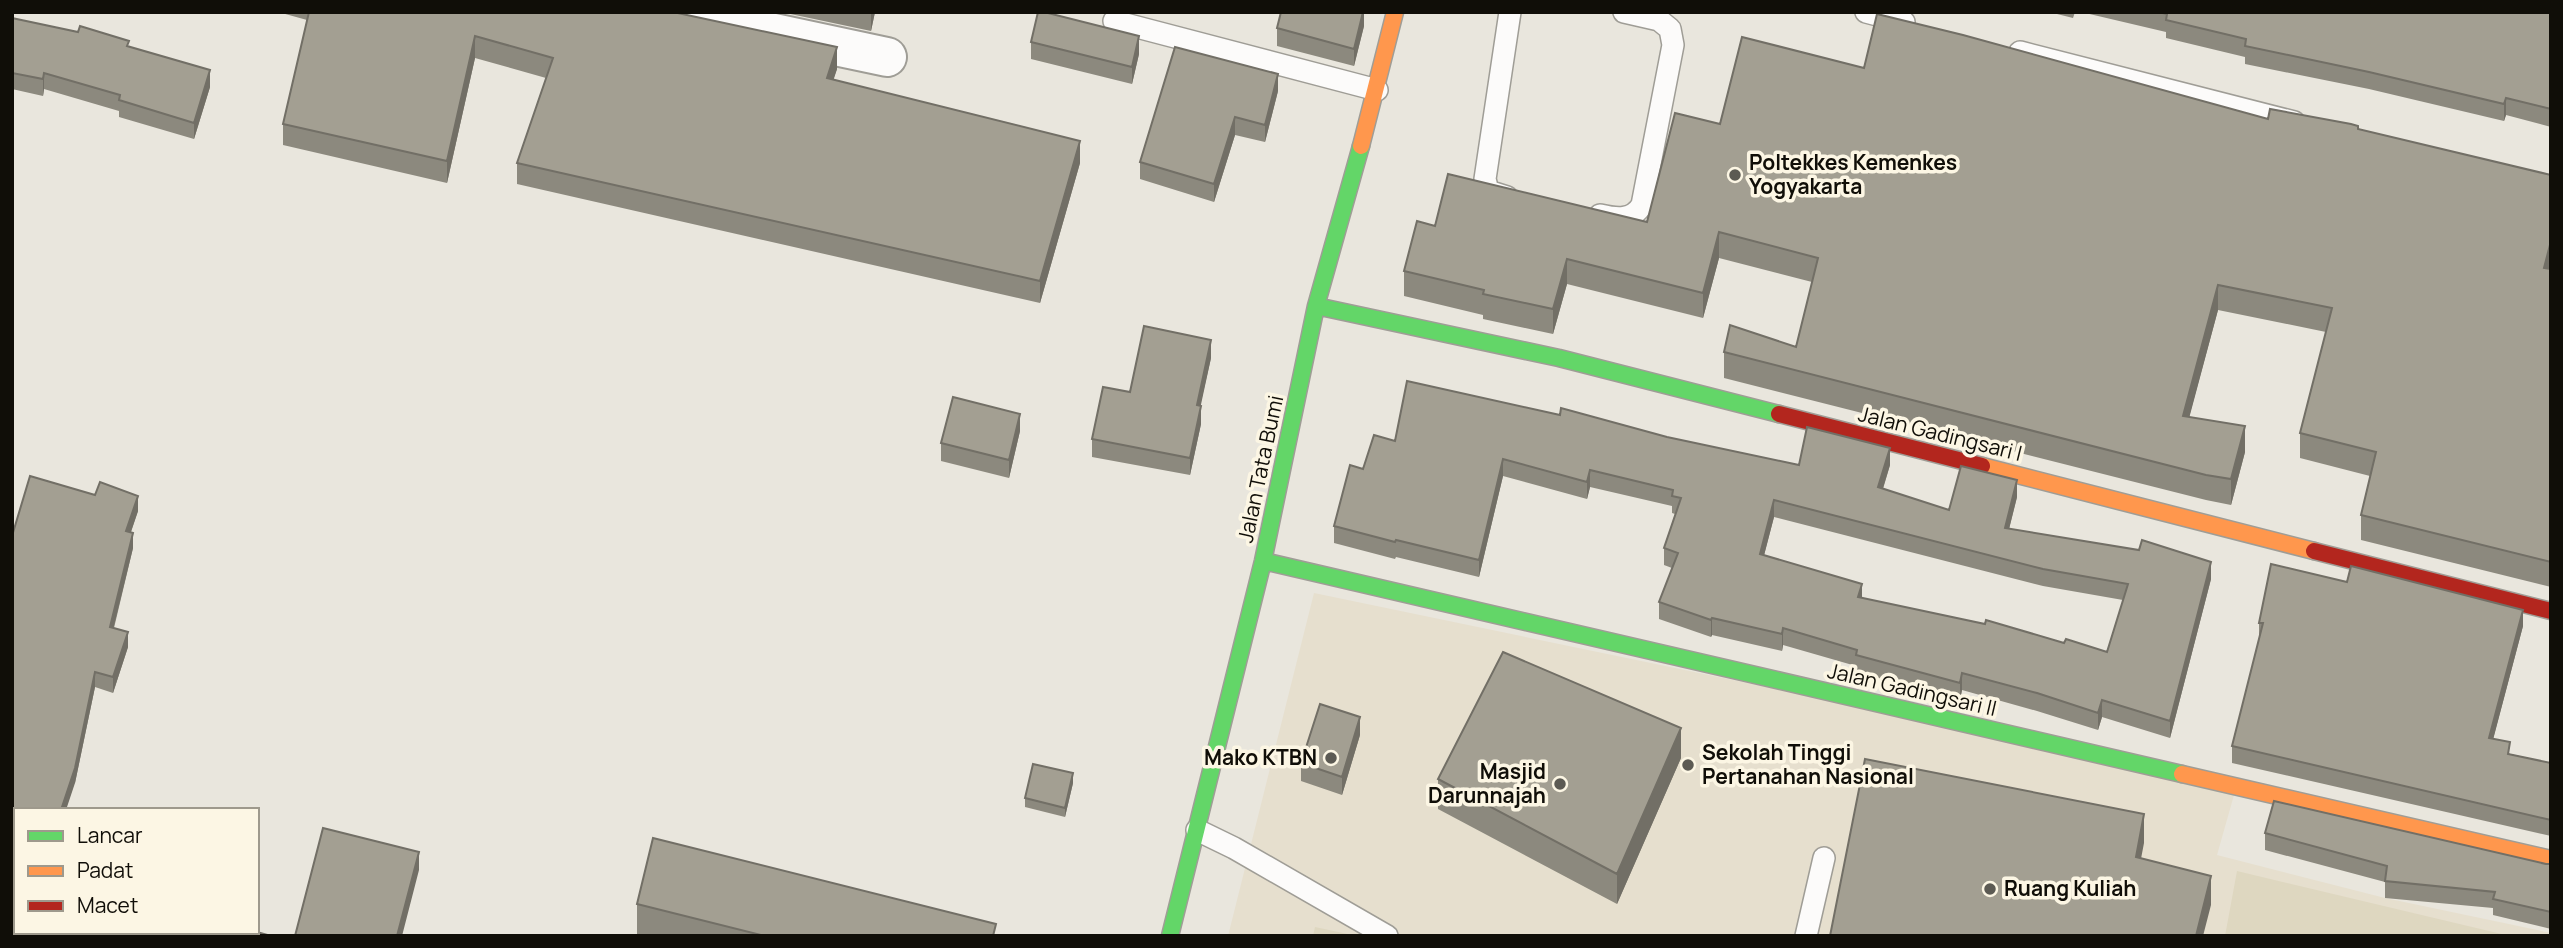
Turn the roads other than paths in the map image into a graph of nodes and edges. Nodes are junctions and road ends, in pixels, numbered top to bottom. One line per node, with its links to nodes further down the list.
1 (675, 12): 9 (street)
2 (1395, 12): 10 (street, Jalan Tata Bumi)
3 (1510, 12): 12 (lane)
4 (1624, 12): 13 (lane)
5 (1866, 12): 7 (lane)
6 (1114, 21): 10 (lane)
7 (1919, 26)
8 (2000, 47): 11 (lane)
9 (887, 57)
10 (1377, 90): 14 (street, Jalan Tata Bumi)
11 (2309, 125)
12 (1532, 202)
13 (1584, 212)
14 (1316, 306): 15 (street, Jalan Tata Bumi); 16 (street, Jalan Gadingsari I)
15 (1264, 561): 17 (street, Jalan Tata Bumi); 19 (street, Jalan Gadingsari II)
16 (2551, 611)
17 (1197, 830): 20 (street, Jalan Tata Bumi); 21 (lane)
18 (1824, 858): 22 (lane)
19 (2551, 859)
20 (1170, 936)
21 (1387, 936)
22 (1806, 936)

